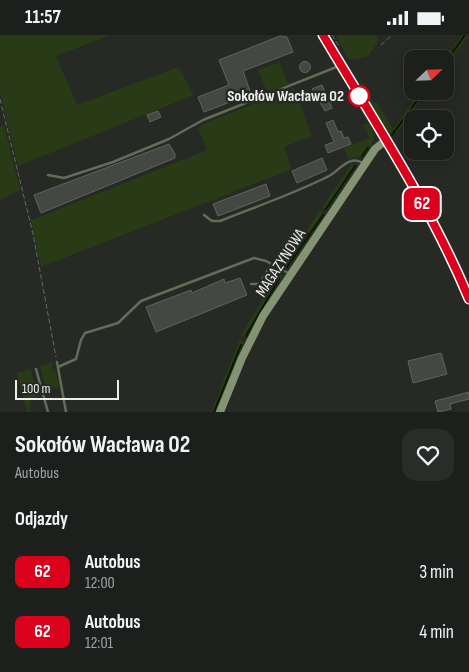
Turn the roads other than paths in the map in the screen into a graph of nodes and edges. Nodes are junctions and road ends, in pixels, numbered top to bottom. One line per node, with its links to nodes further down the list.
1 (323, 35): 2 (street)
2 (340, 66): 3 (street); 5 (lane)
3 (385, 141): 4 (street, MAGAZYNOWA); 10 (street)
4 (364, 164): 6 (lane); 8 (street, MAGAZYNOWA)
5 (48, 175)
6 (204, 215)
7 (272, 264): 8 (lane); 9 (lane); 12 (lane)
8 (290, 274): 16 (street, MAGAZYNOWA)
9 (250, 284)
10 (469, 299)
11 (57, 362): 12 (lane)
12 (58, 367): 15 (lane)
13 (36, 369): 14 (lane)
14 (48, 412)
15 (66, 412)
16 (220, 412)

